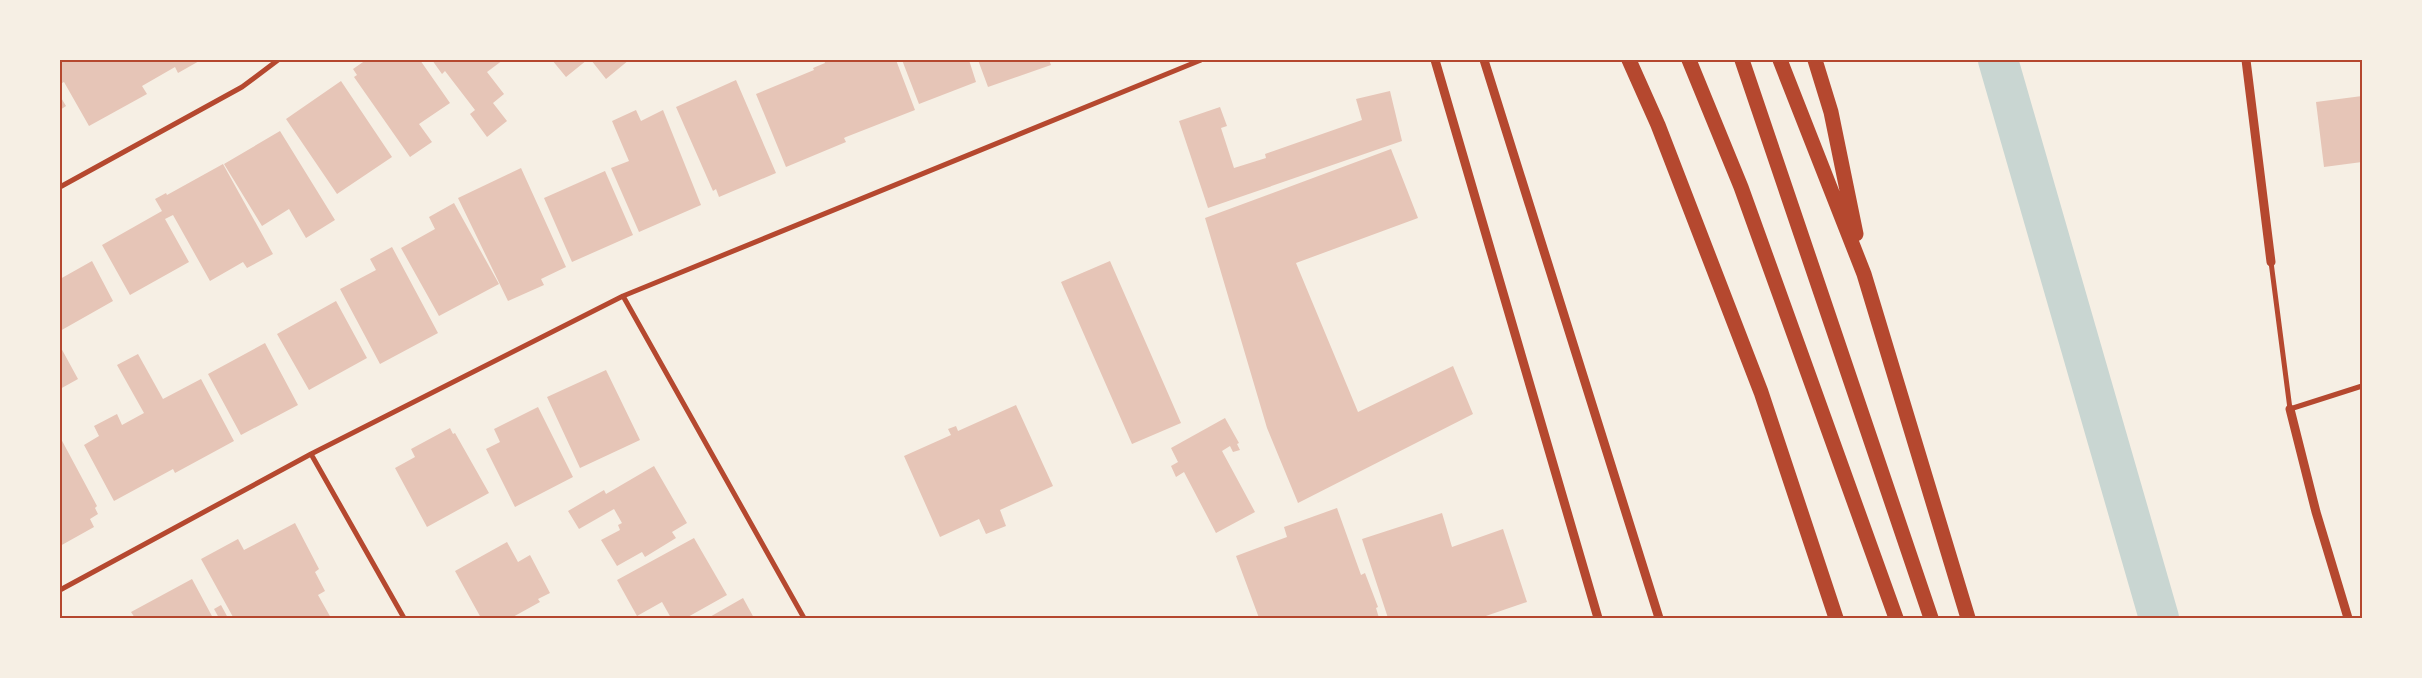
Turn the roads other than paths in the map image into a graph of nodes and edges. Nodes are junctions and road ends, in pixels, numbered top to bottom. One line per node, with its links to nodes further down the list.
1 (278, 60): 11 (street)
2 (1201, 60): 14 (street)
3 (1435, 60): 21 (street)
4 (1484, 60): 22 (street)
5 (1629, 60): 23 (highway)
6 (1742, 60): 25 (highway)
7 (1780, 60): 13 (highway)
8 (1815, 60): 13 (highway)
9 (2246, 60): 12 (street)
10 (1692, 64): 24 (highway)
11 (60, 187)
12 (2271, 262): 16 (street)
13 (1864, 274): 26 (highway)
14 (623, 296): 17 (street); 20 (street)
15 (2362, 386): 16 (street)
16 (2290, 409): 27 (street)
17 (311, 454): 18 (street); 19 (street)
18 (60, 590)
19 (404, 618)
20 (804, 618)
21 (1598, 618)
22 (1659, 618)
23 (1836, 618)
24 (1896, 618)
25 (1931, 618)
26 (1968, 618)
27 (2348, 618)

